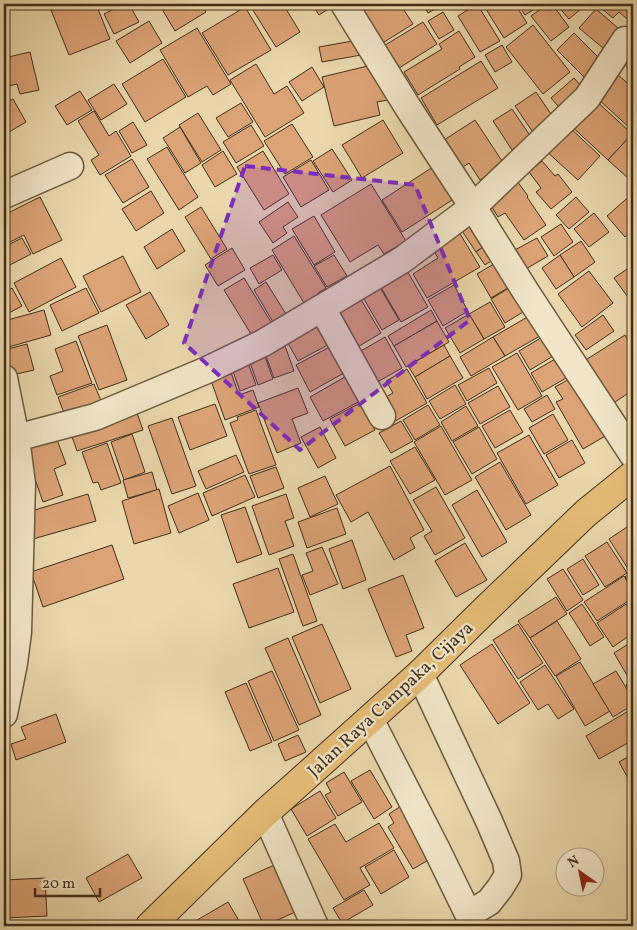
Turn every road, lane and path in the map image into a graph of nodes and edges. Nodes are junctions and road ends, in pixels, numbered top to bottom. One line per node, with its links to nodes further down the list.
1 (344, 4): 5 (street)
2 (626, 40): 5 (street)
3 (70, 166): 4 (street)
4 (4, 195)
5 (473, 207): 6 (street); 10 (street)
6 (322, 308): 8 (street); 9 (street)
7 (4, 378): 9 (street)
8 (382, 416)
9 (16, 438): 13 (street)
10 (633, 455)
11 (633, 475): 12 (main road, Jalan Raya Campaka, Cijaya)
12 (420, 674): 14 (main road, Jalan Raya Campaka, Cijaya); 16 (street)
13 (4, 714)
14 (370, 719): 15 (main road, Jalan Raya Campaka, Cijaya); 16 (street)
15 (265, 813): 17 (main road, Jalan Raya Campaka, Cijaya); 18 (street)
16 (471, 920)
17 (150, 926)
18 (315, 926)

